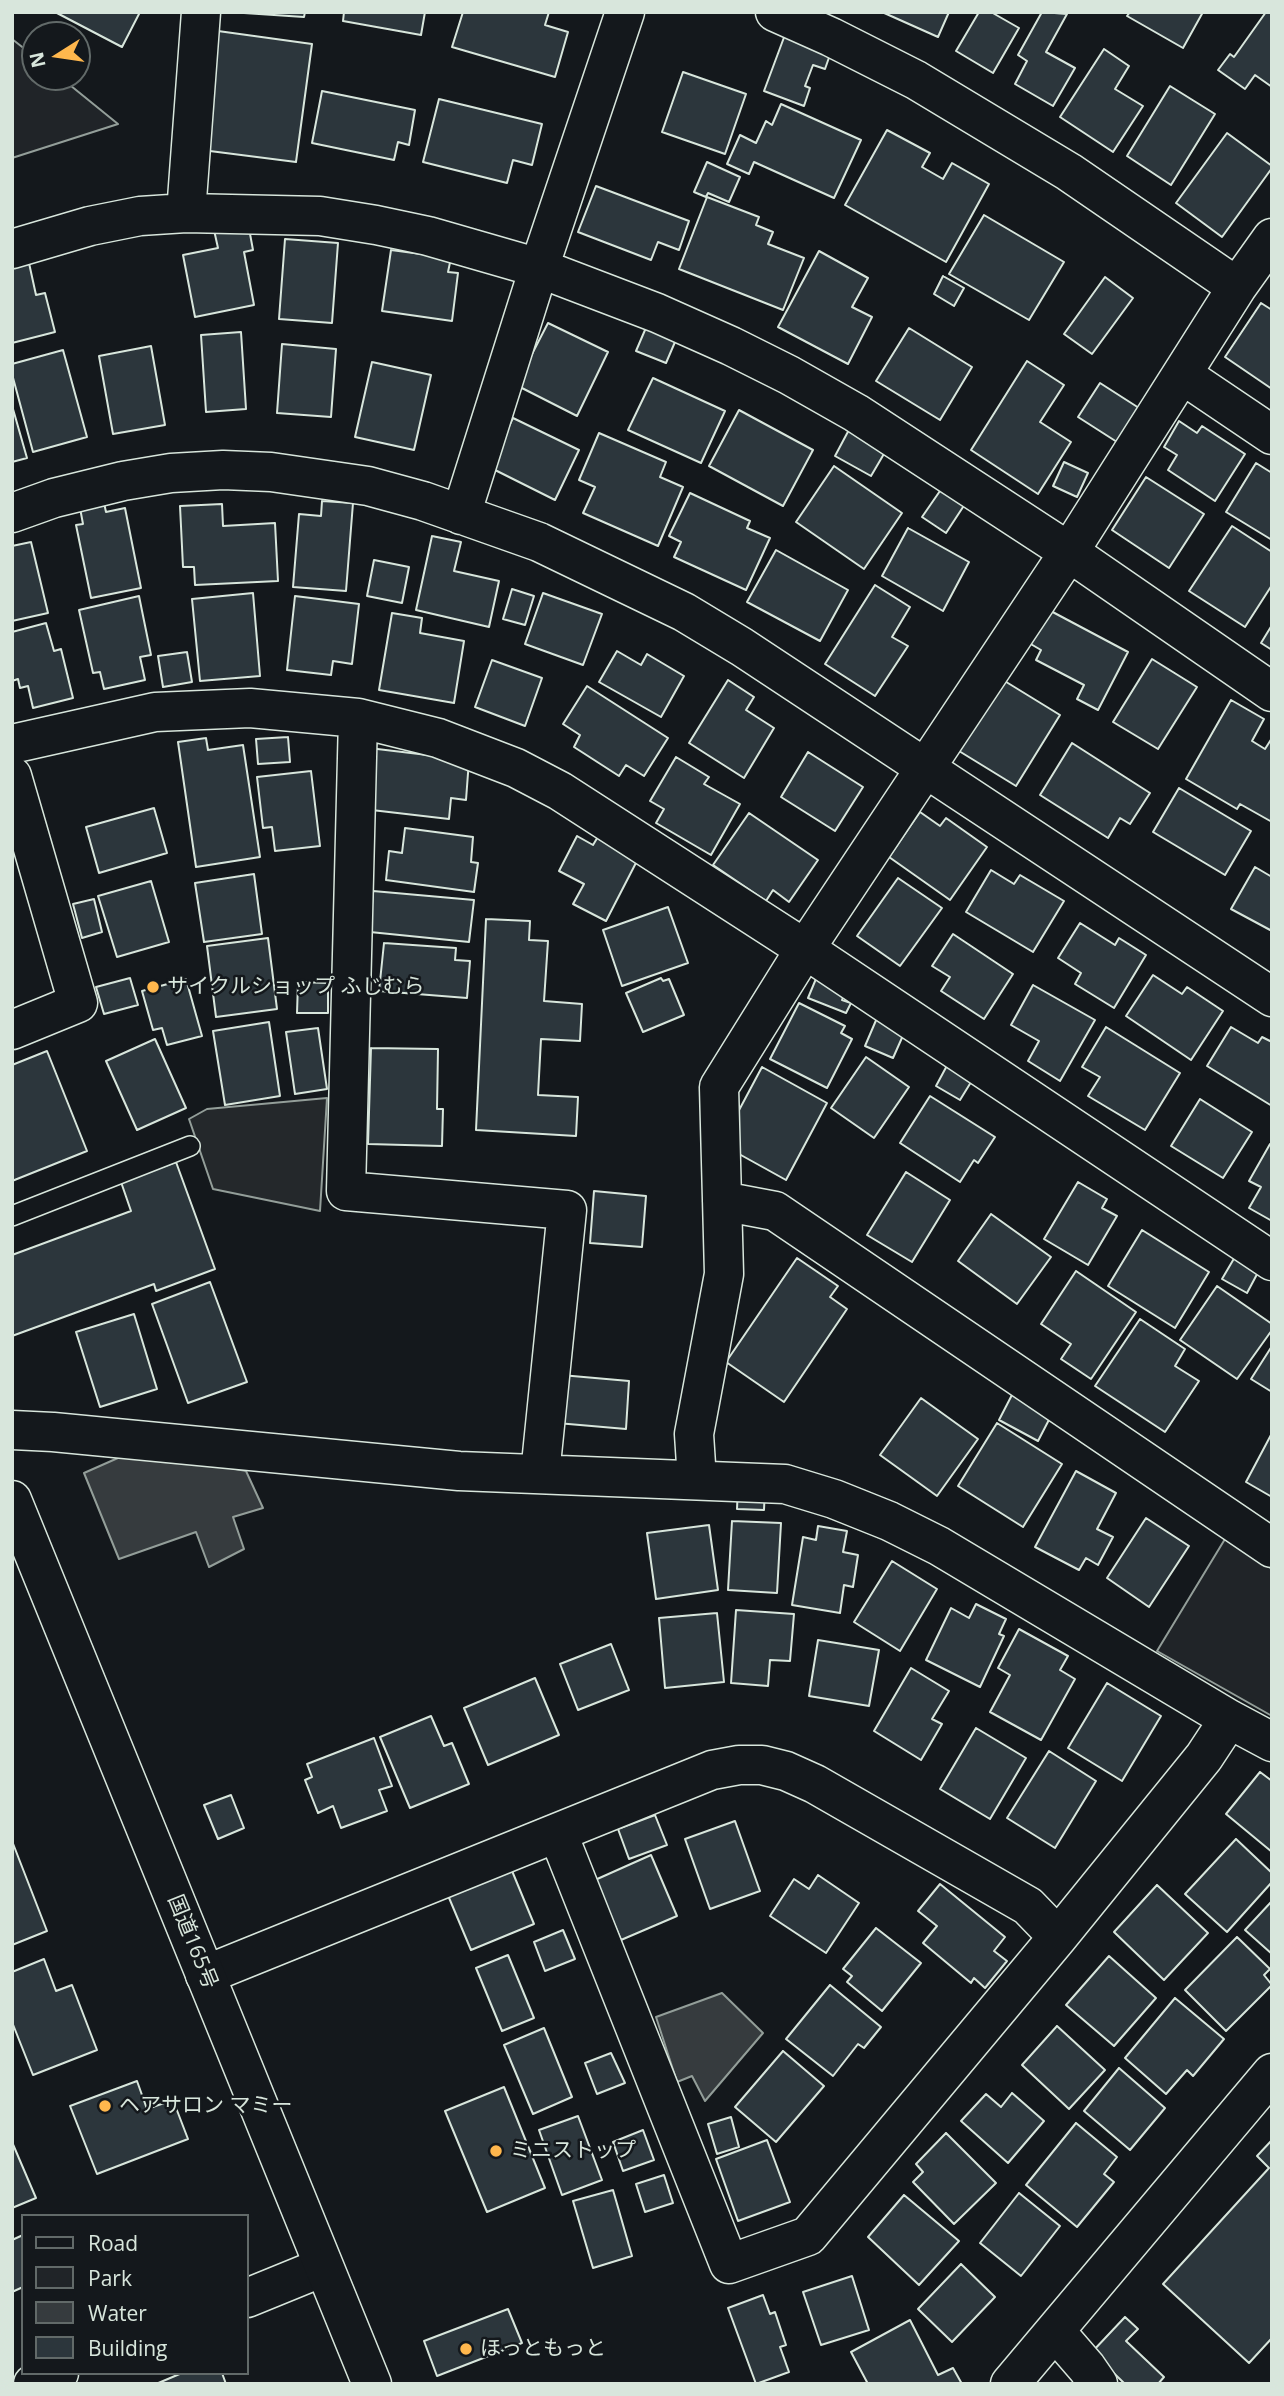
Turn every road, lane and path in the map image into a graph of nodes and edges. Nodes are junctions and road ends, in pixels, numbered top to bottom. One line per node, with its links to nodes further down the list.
1 (201, 12): 4 (main road)
2 (625, 12): 7 (main road)
3 (775, 12): 8 (main road)
4 (186, 213): 6 (main road); 7 (main road)
5 (1272, 238): 8 (main road)
6 (12, 249)
7 (539, 268): 12 (main road); 13 (main road)
8 (1237, 287): 9 (main road)
9 (1183, 375): 10 (main road); 13 (main road)
10 (1272, 435)
11 (12, 513): 12 (main road)
12 (461, 515): 17 (main road)
13 (1069, 552): 14 (main road); 17 (main road)
14 (1272, 692)
15 (358, 718): 16 (main road); 19 (main road); 27 (main road)
16 (12, 744)
17 (925, 769): 19 (main road); 20 (main road)
18 (12, 776): 21 (main road)
19 (805, 949): 23 (main road); 25 (main road)
20 (1272, 997)
21 (12, 1030)
22 (190, 1146): 24 (lane)
23 (722, 1201): 28 (main road); 30 (main road)
24 (12, 1216)
25 (1272, 1261)
26 (12, 1430): 27 (main road)
27 (540, 1474): 28 (main road)
28 (697, 1480): 31 (main road)
29 (12, 1500): 35 (main road, 国道165号)
30 (1272, 1548)
31 (1229, 1719): 32 (main road); 34 (main road)
32 (1272, 1742)
33 (558, 1834): 34 (main road); 34 (main road); 35 (main road)
34 (1058, 1937)
35 (205, 1975): 37 (main road, 国道165号)
36 (1272, 2073): 39 (main road)
37 (323, 2267): 38 (main road); 42 (main road, 国道165号)
38 (248, 2298)
39 (1055, 2331): 43 (main road); 44 (main road)
40 (55, 2375): 41 (main road)
41 (33, 2384)
42 (372, 2384)
43 (1010, 2384)
44 (1098, 2384)

